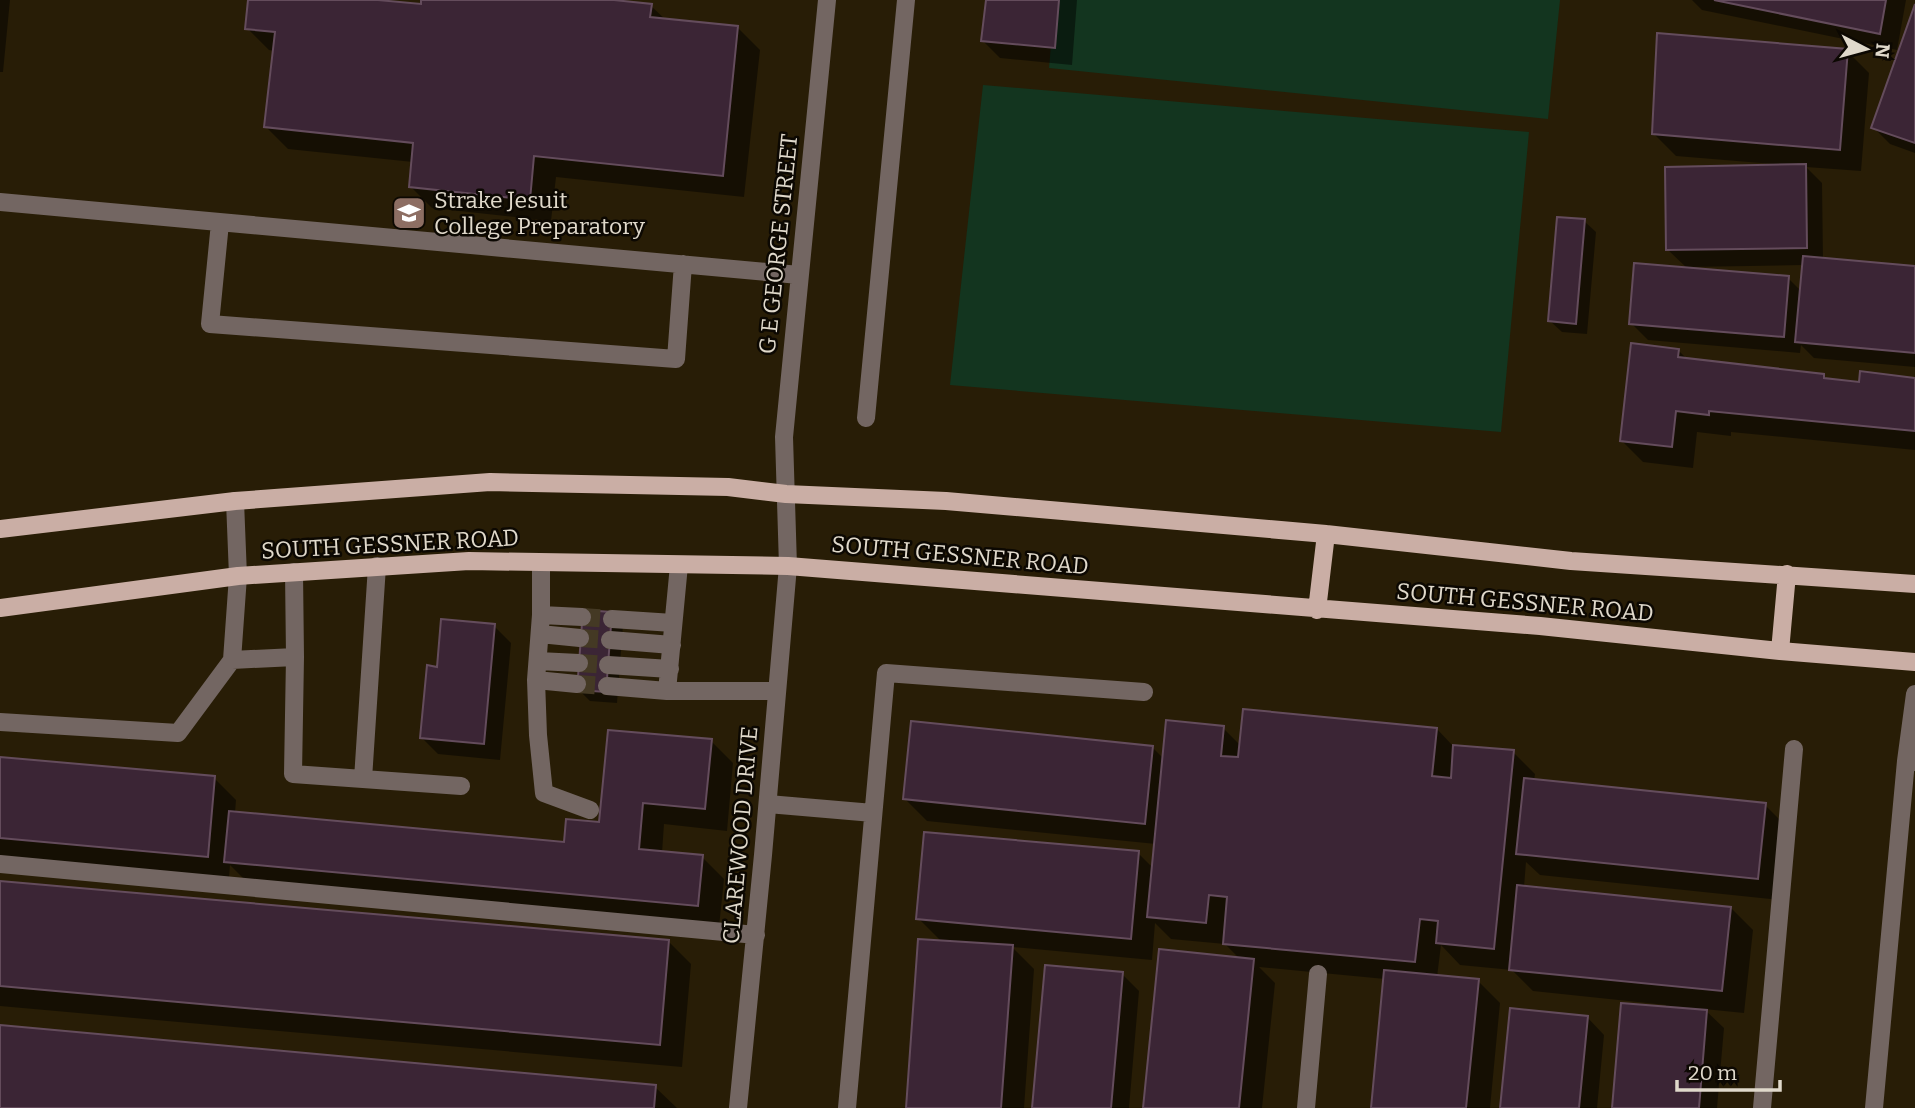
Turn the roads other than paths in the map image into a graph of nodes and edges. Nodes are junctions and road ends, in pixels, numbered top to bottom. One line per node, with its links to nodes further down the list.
1 (827, 0): 6 (street, G E GEORGE STREET)
2 (906, 0): 7 (street)
3 (0, 202): 4 (street)
4 (220, 223): 5 (street); 5 (street)
5 (683, 264): 6 (street)
6 (799, 275): 8 (street, G E GEORGE STREET)
7 (866, 418)
8 (786, 494): 9 (main road, SOUTH GESSNER ROAD); 11 (main road, SOUTH GESSNER ROAD); 15 (street, G E GEORGE STREET)
9 (235, 501): 10 (main road, SOUTH GESSNER ROAD); 18 (street)
10 (0, 529)
11 (1326, 534): 17 (main road, SOUTH GESSNER ROAD); 21 (main road)
12 (541, 563): 13 (main road, SOUTH GESSNER ROAD); 14 (main road, SOUTH GESSNER ROAD); 22 (street)
13 (679, 565): 15 (main road, SOUTH GESSNER ROAD); 25 (street)
14 (377, 566): 16 (main road, SOUTH GESSNER ROAD); 48 (street)
15 (788, 566): 21 (main road, SOUTH GESSNER ROAD); 42 (street, CLAREWOOD DRIVE)
16 (293, 572): 18 (main road, SOUTH GESSNER ROAD); 31 (street)
17 (1787, 574): 19 (main road, SOUTH GESSNER ROAD); 30 (main road)
18 (237, 576): 20 (main road, SOUTH GESSNER ROAD); 32 (street)
19 (1915, 584)
20 (0, 608)
21 (1317, 610): 30 (main road, SOUTH GESSNER ROAD)
22 (541, 615): 23 (street); 26 (street)
23 (582, 617)
24 (612, 619): 25 (street)
25 (673, 623): 29 (street)
26 (540, 634): 27 (street); 33 (street)
27 (580, 638)
28 (610, 640): 29 (street)
29 (672, 645): 37 (street)
30 (1780, 651): 34 (main road, SOUTH GESSNER ROAD)
31 (295, 657): 32 (street); 48 (street)
32 (232, 660): 45 (street)
33 (538, 660): 35 (street); 38 (street)
34 (1915, 662)
35 (579, 663)
36 (608, 665): 37 (street)
37 (670, 669): 41 (street)
38 (536, 681): 39 (street); 51 (street)
39 (577, 684)
40 (607, 686): 41 (street)
41 (667, 691): 42 (street)
42 (777, 691): 50 (street, CLAREWOOD DRIVE)
43 (1144, 692): 52 (street)
44 (1915, 694): 47 (street)
45 (0, 722)
46 (1794, 749): 59 (street)
47 (1911, 762): 60 (street)
48 (363, 779): 49 (street)
49 (461, 786)
50 (768, 804): 52 (street); 54 (street, CLAREWOOD DRIVE)
51 (590, 810)
52 (873, 813): 57 (street)
53 (0, 864): 54 (street)
54 (756, 935): 56 (street, CLAREWOOD DRIVE)
55 (1318, 974): 58 (street)
56 (738, 1108)
57 (847, 1108)
58 (1306, 1108)
59 (1762, 1108)
60 (1874, 1108)

